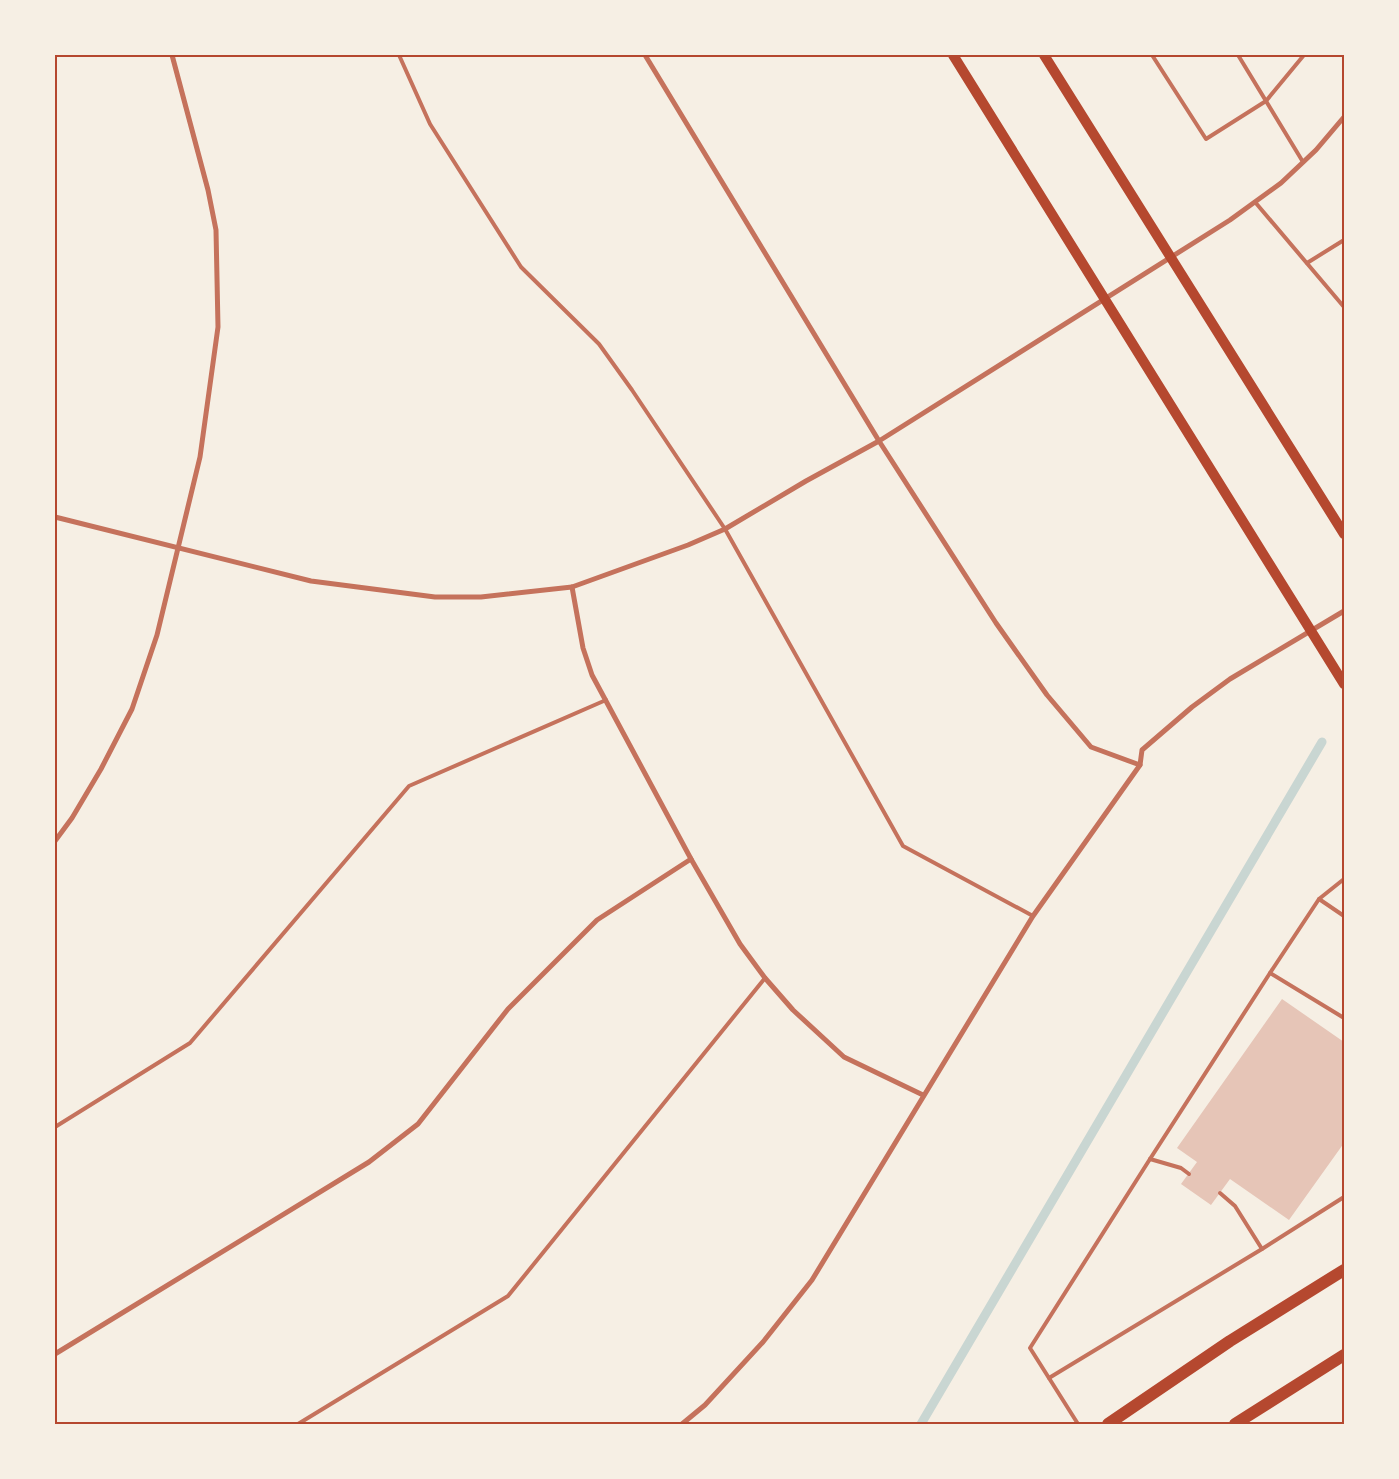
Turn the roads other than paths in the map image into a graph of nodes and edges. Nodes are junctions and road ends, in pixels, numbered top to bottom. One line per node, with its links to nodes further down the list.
1 (172, 55): 22 (street)
2 (399, 55): 20 (lane)
3 (645, 55): 18 (street)
4 (953, 55): 16 (main road)
5 (1044, 55): 14 (main road)
6 (1152, 55): 9 (lane)
7 (1238, 55): 9 (lane)
8 (1304, 55): 9 (lane)
9 (1266, 101): 11 (lane)
10 (1344, 117): 11 (street)
11 (1303, 162): 12 (street)
12 (1255, 202): 14 (street); 15 (lane)
13 (1344, 240): 15 (lane)
14 (1171, 258): 16 (street); 21 (main road)
15 (1307, 263): 17 (lane)
16 (1105, 300): 18 (street); 25 (main road)
17 (1344, 307)
18 (879, 441): 20 (street); 28 (street)
19 (55, 517): 22 (street)
20 (725, 529): 23 (street); 33 (lane)
21 (1344, 534)
22 (179, 547): 23 (street); 29 (street)
23 (572, 586): 27 (street)
24 (1344, 611): 25 (street)
25 (1310, 631): 26 (main road); 28 (street)
26 (1344, 684)
27 (606, 700): 30 (street); 39 (lane)
28 (1140, 765): 33 (street)
29 (55, 842)
30 (691, 859): 36 (street); 46 (street)
31 (1344, 879): 32 (lane)
32 (1319, 899): 34 (lane); 35 (lane)
33 (1033, 916): 38 (street)
34 (1344, 916)
35 (1270, 973): 37 (lane); 40 (lane)
36 (765, 978): 38 (street); 49 (lane)
37 (1344, 1018)
38 (923, 1095): 50 (street)
39 (55, 1127)
40 (1150, 1159): 41 (lane); 48 (lane)
41 (1189, 1174)
42 (1220, 1193): 44 (lane)
43 (1344, 1197): 44 (lane)
44 (1262, 1249): 48 (lane)
45 (1344, 1270): 52 (main road)
46 (55, 1354)
47 (1344, 1355): 53 (main road)
48 (1049, 1378): 51 (lane)
49 (298, 1424)
50 (682, 1424)
51 (1078, 1424)
52 (1108, 1424)
53 (1235, 1424)

